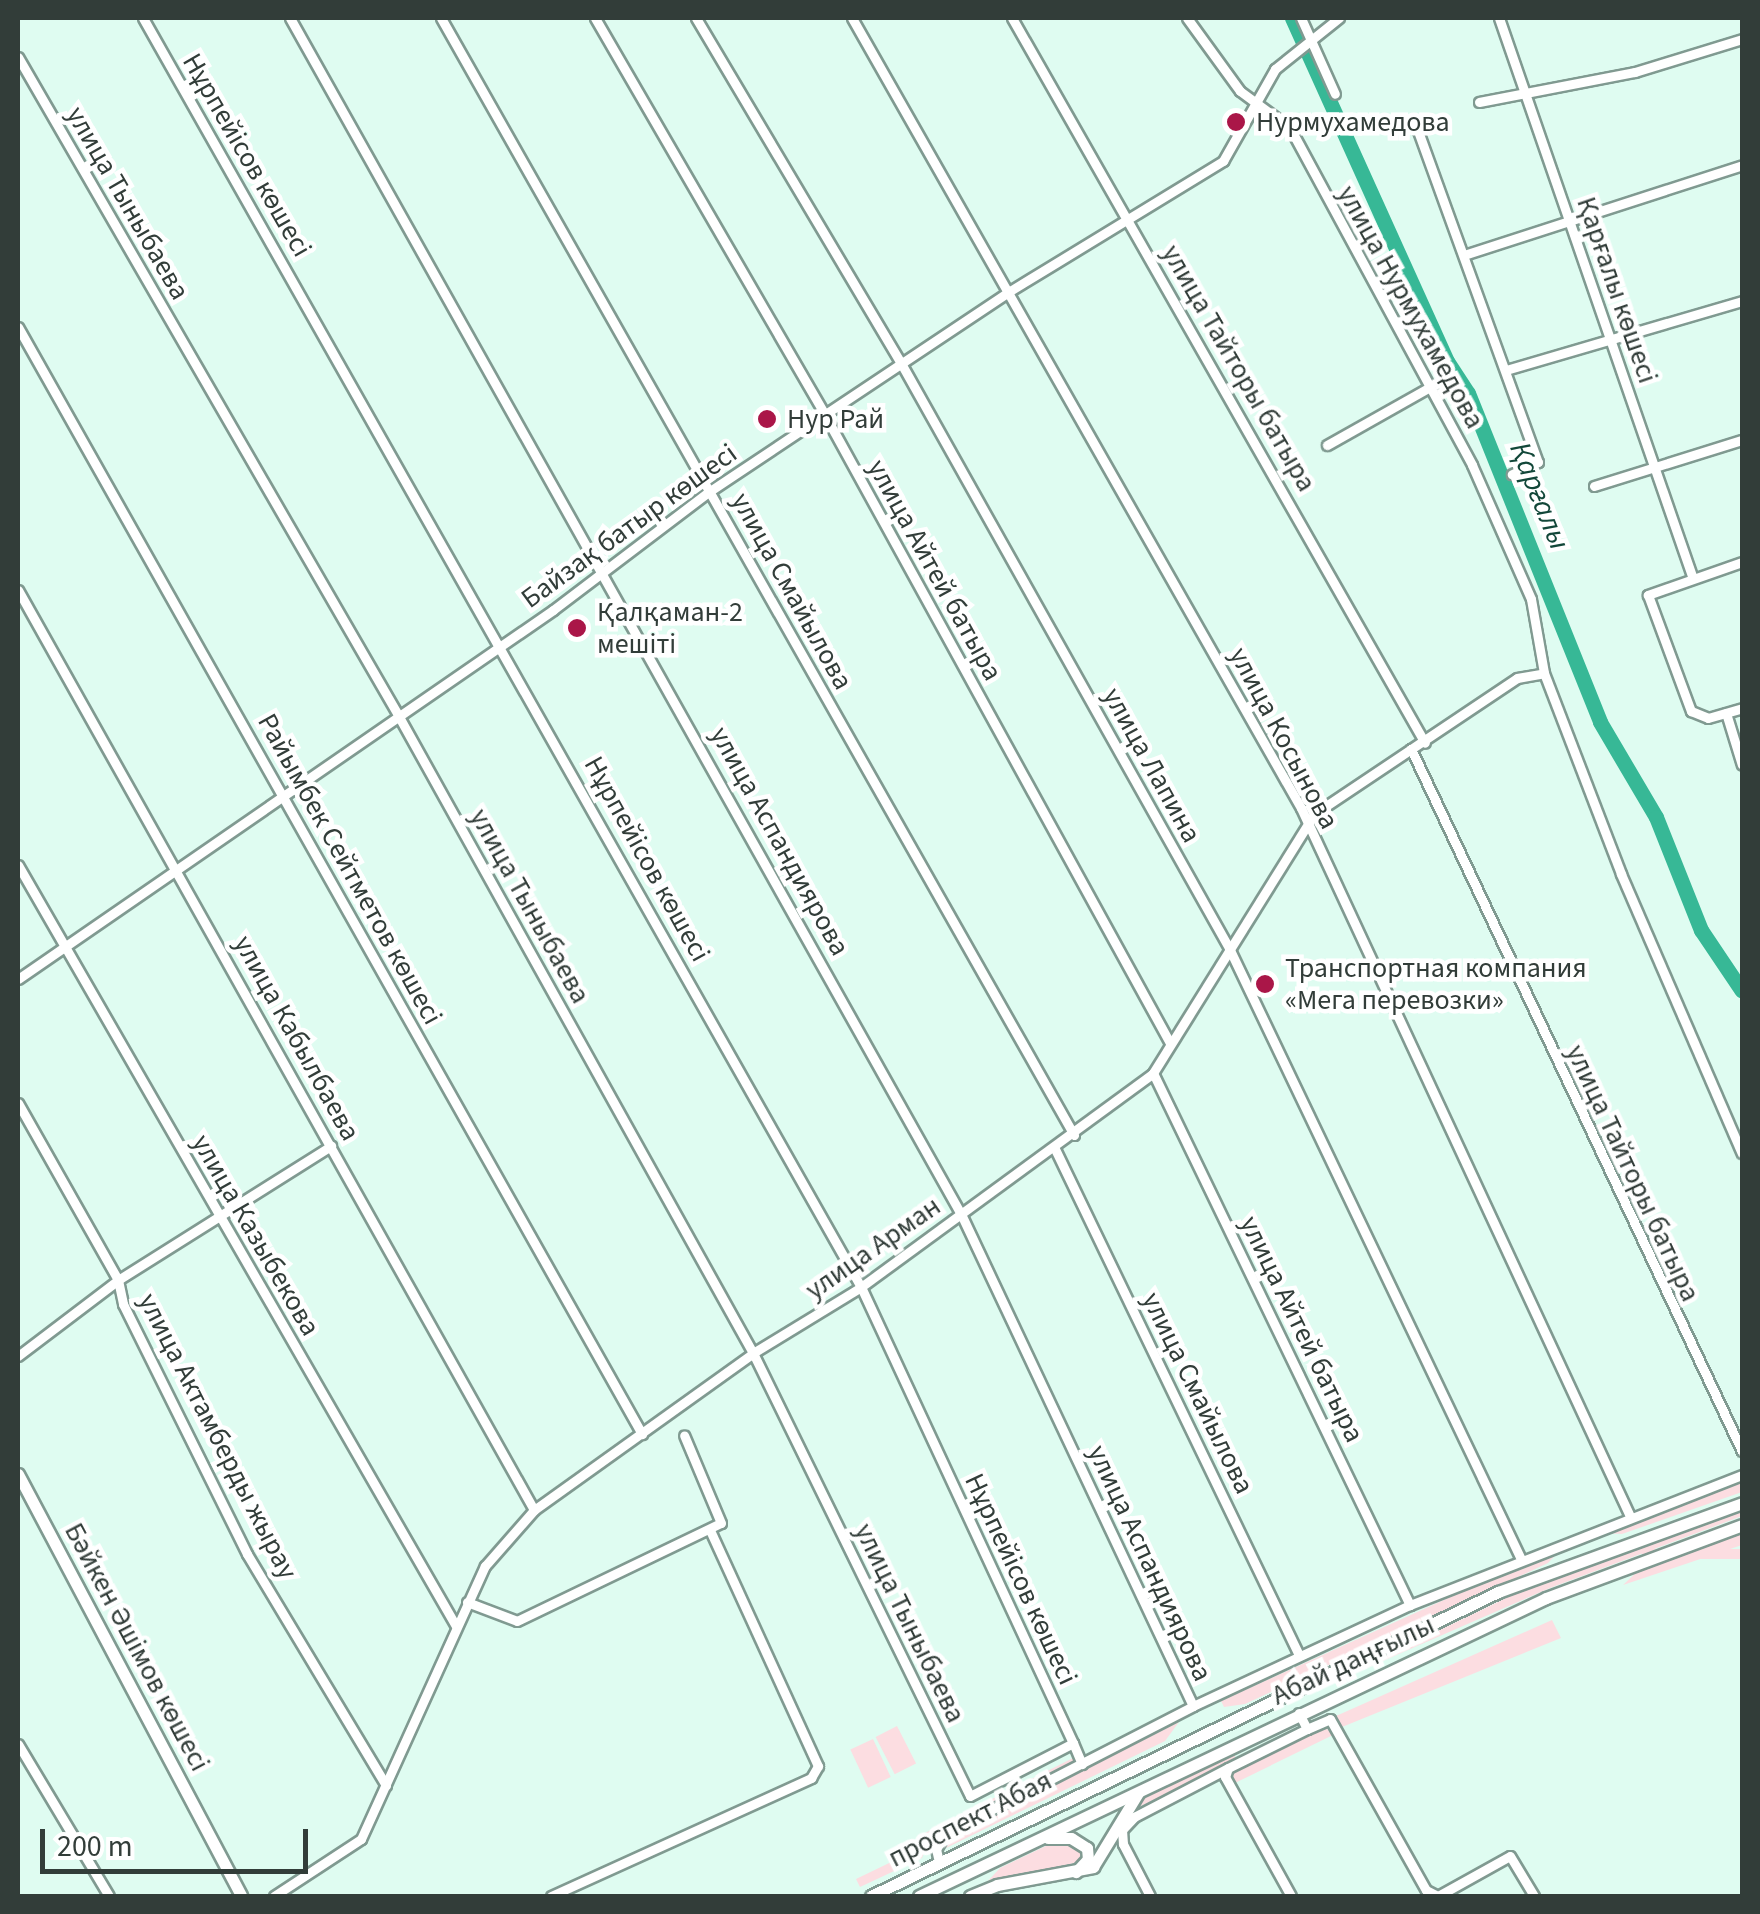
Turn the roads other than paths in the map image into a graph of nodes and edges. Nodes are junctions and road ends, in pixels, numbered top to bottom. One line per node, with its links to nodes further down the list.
1 (142, 18): 42 (street, Нұрпейісов көшесі)
2 (290, 18): 39 (street, улица Аспандиярова)
3 (441, 18): 37 (street, улица Смайылова)
4 (595, 18): 31 (street, улица Айтей батыра)
5 (696, 18): 28 (street, улица Лапина)
6 (852, 18): 24 (street, улица Косынова)
7 (1012, 18): 21 (street, улица Тайторы батыра)
8 (1187, 18): 18 (street, улица Нурмухамедова)
9 (1301, 18): 13 (street)
10 (1339, 18): 13 (street)
11 (1499, 18): 15 (street, Қарғалы көшесі)
12 (1742, 38): 15 (street)
13 (1309, 40): 16 (street); 18 (street, Байзақ батыр көшесі)
14 (18, 57): 46 (street, улица Тыныбаева)
15 (1526, 90): 17 (street); 22 (street, Қарғалы көшесі)
16 (1336, 94)
17 (1479, 102)
18 (1254, 104): 21 (street, Байзақ батыр көшесі); 30 (street, улица Нурмухамедова)
19 (1418, 131): 23 (street)
20 (1742, 166): 22 (street)
21 (1127, 216): 24 (street, Байзақ батыр көшесі); 47 (street, улица Тайторы батыра)
22 (1569, 220): 23 (street); 27 (street, Қарғалы көшесі)
23 (1467, 254): 29 (street)
24 (1010, 291): 28 (street, Байзақ батыр көшесі); 51 (street, улица Косынова)
25 (1742, 301): 27 (street)
26 (18, 327): 50 (street, Райымбек Сейтметов көшесі)
27 (1609, 338): 29 (street); 34 (street, Қарғалы көшесі)
28 (902, 365): 31 (street, Байзақ батыр көшесі); 55 (street, улица Лапина)
29 (1506, 370): 35 (street)
30 (1430, 388): 33 (street); 43 (street, улица Нурмухамедова)
31 (826, 417): 37 (street, Байзақ батыр көшесі); 57 (street, улица Айтей батыра)
32 (1742, 440): 34 (street)
33 (1328, 445)
34 (1654, 467): 36 (street); 40 (street, Қарғалы көшесі)
35 (1512, 474)
36 (1594, 486)
37 (710, 491): 39 (street, Байзақ батыр көшесі); 60 (street, улица Смайылова)
38 (1742, 562): 40 (street)
39 (604, 568): 42 (street, Байзақ батыр көшесі); 64 (street, улица Аспандиярова)
40 (1692, 576): 45 (street)
41 (18, 590): 53 (street, улица Кабылбаева)
42 (501, 645): 46 (street, Байзақ батыр көшесі); 67 (street, Нұрпейісов көшесі)
43 (1544, 672): 47 (street, улица Арман); 63 (street, улица Нурмухамедова)
44 (1742, 708): 45 (street)
45 (1726, 713): 49 (street)
46 (398, 714): 50 (street, Байзақ батыр көшесі); 68 (street, улица Тыныбаева)
47 (1426, 742): 48 (street, улица Арман)
48 (1411, 749): 51 (street, улица Арман); 72 (street, улица Тайторы батыра)
49 (1742, 765)
50 (282, 792): 53 (street, Байзақ батыр көшесі); 70 (street, Райымбек Сейтметов көшесі)
51 (1306, 826): 55 (street, улица Арман); 77 (street, улица Косынова)
52 (18, 865): 54 (street, улица Казыбекова)
53 (174, 867): 54 (street, Байзақ батыр көшесі); 61 (street, улица Кабылбаева)
54 (61, 943): 56 (street, Байзақ батыр көшесі); 65 (street, улица Казыбекова)
55 (1229, 948): 57 (street, улица Арман); 80 (street, улица Лапина)
56 (18, 979)
57 (1170, 1044): 58 (street, улица Арман)
58 (1153, 1073): 60 (street, улица Арман); 82 (street, улица Айтей батыра)
59 (18, 1102): 66 (street, улица Актамберды жырау)
60 (1074, 1134): 62 (street, улица Арман)
61 (332, 1146): 65 (street); 76 (street, улица Кабылбаева)
62 (1056, 1149): 64 (street, улица Арман); 84 (street, улица Смайылова)
63 (1742, 1153)
64 (961, 1214): 67 (street, улица Арман); 85 (street, улица Аспандиярова)
65 (220, 1219): 66 (street); 83 (street, улица Казыбекова)
66 (118, 1280): 69 (street); 93 (street, улица Актамберды жырау)
67 (861, 1287): 68 (street, улица Арман); 88 (street, Нұрпейісов көшесі)
68 (753, 1353): 70 (street, улица Арман); 88 (street, улица Тыныбаева)
69 (18, 1356)
70 (642, 1434): 76 (street, улица Арман)
71 (684, 1435): 79 (street)
72 (1742, 1451)
73 (18, 1474): 99 (main road, Бәйкен Әшімов көшесі)
74 (1742, 1475): 77 (street)
75 (1742, 1503): 94 (main road, Абай даңғылы)
76 (534, 1510): 81 (street, улица Арман)
77 (1627, 1511): 80 (street)
78 (1742, 1525): 86 (main road, Абай даңғылы)
79 (710, 1530): 81 (street); 101 (street)
80 (1521, 1559): 82 (street)
81 (467, 1602): 83 (street, улица Арман)
82 (1410, 1605): 84 (street)
83 (456, 1626): 93 (street, улица Арман)
84 (1299, 1656): 85 (street)
85 (1193, 1706): 90 (street)
86 (1298, 1712): 87 (street); 92 (main road, Абай даңғылы)
87 (1307, 1729): 91 (street); 107 (street)
88 (1072, 1743): 90 (street, Нұрпейісов көшесі)
89 (18, 1744): 98 (street)
90 (1082, 1764): 96 (street)
91 (1228, 1768): 105 (street); 106 (street)
92 (1146, 1784): 95 (main road, Абай даңғылы); 97 (main road)
93 (386, 1785): 100 (street, улица Арман)
94 (1092, 1786): 96 (main road, проспект Абая)
95 (1028, 1844): 97 (main road); 103 (main road, Абай даңғылы)
96 (939, 1862): 102 (main road, проспект Абая)
97 (1073, 1874): 104 (main road)
98 (109, 1896)
99 (241, 1896)
100 (274, 1896)
101 (551, 1896)
102 (871, 1896)
103 (919, 1896)
104 (970, 1896)
105 (1150, 1896)
106 (1291, 1896)
107 (1438, 1896): 108 (street)
108 (1534, 1896)

